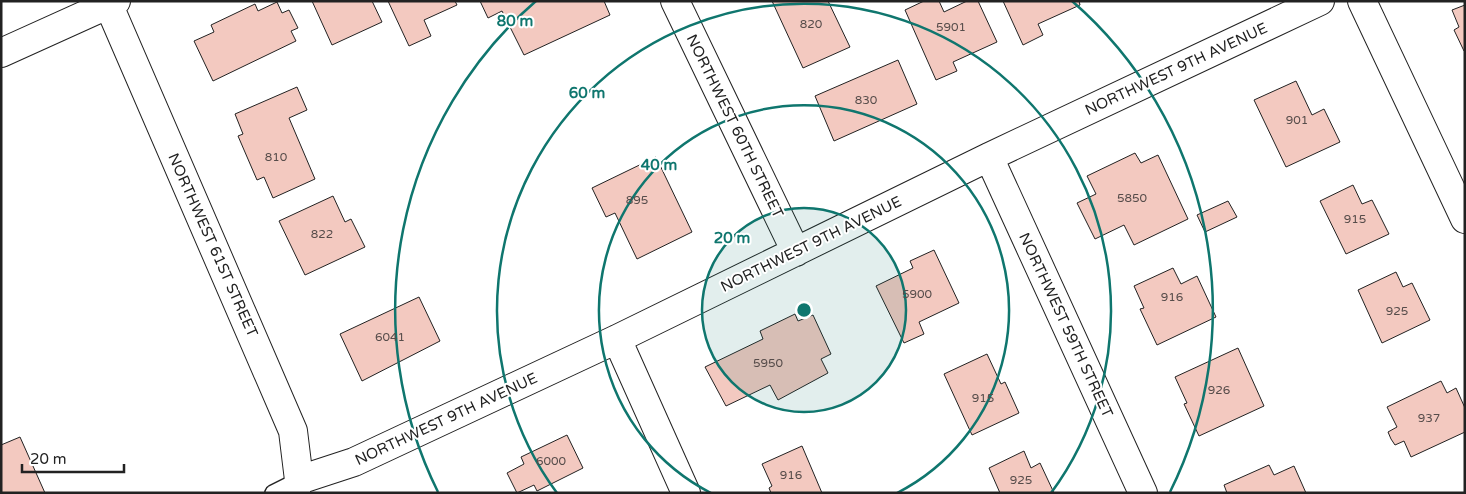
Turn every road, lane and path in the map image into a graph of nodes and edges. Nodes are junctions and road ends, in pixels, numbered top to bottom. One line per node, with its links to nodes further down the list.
1 (675, 1): 8 (street, NORTHWEST 60TH STREET)
2 (1320, 1): 6 (street, NORTHWEST 9TH AVENUE)
3 (1362, 1): 7 (street)
4 (110, 2): 5 (street); 10 (street, NORTHWEST 61ST STREET)
5 (1, 52)
6 (989, 157): 8 (street, NORTHWEST 9TH AVENUE); 13 (street, NORTHWEST 59TH STREET)
7 (1465, 218)
8 (796, 252): 9 (street, NORTHWEST 9TH AVENUE)
9 (617, 339): 10 (street, NORTHWEST 9TH AVENUE); 12 (street)
10 (297, 486): 11 (lane)
11 (273, 493)
12 (686, 493)
13 (1143, 493)

